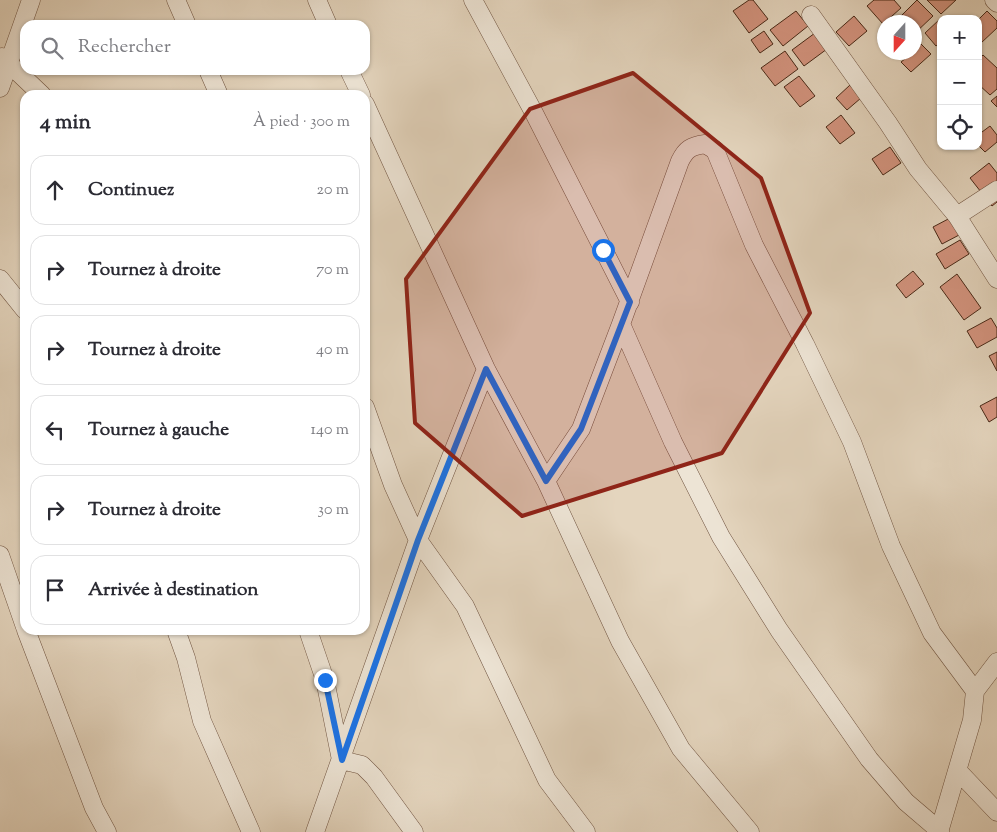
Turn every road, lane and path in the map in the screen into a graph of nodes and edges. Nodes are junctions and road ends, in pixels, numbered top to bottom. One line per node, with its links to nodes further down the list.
1 (31, 0): 8 (street)
2 (176, 0): 9 (street)
3 (317, 0): 10 (street)
4 (474, 0): 26 (street)
5 (994, 0): 6 (street)
6 (997, 3)
7 (811, 15): 23 (street)
8 (22, 20)
9 (185, 20)
10 (326, 20)
11 (20, 24): 12 (street)
12 (4, 59): 13 (street); 17 (street)
13 (20, 74)
14 (21, 75): 18 (street)
15 (210, 75): 19 (street)
16 (351, 75): 20 (street)
17 (0, 88)
18 (37, 90)
19 (217, 90)
20 (359, 90)
21 (370, 115): 29 (street)
22 (997, 190): 23 (street)
23 (957, 216): 25 (street)
24 (0, 278): 27 (street)
25 (997, 279)
26 (630, 302): 28 (street); 39 (street)
27 (20, 304)
28 (621, 324): 31 (street); 49 (street)
29 (486, 369): 31 (street); 32 (street)
30 (370, 421): 32 (street)
31 (546, 481): 48 (street)
32 (418, 540): 40 (street); 47 (street)
33 (0, 555): 34 (street)
34 (20, 612)
35 (28, 635): 43 (street)
36 (178, 635): 44 (street)
37 (310, 635): 40 (street)
38 (997, 662): 39 (street)
39 (975, 690): 41 (street)
40 (342, 760): 45 (street); 46 (street)
41 (958, 771): 42 (street); 49 (street)
42 (997, 812)
43 (107, 832)
44 (251, 832)
45 (315, 832)
46 (414, 832)
47 (586, 832)
48 (750, 832)
49 (939, 832)

